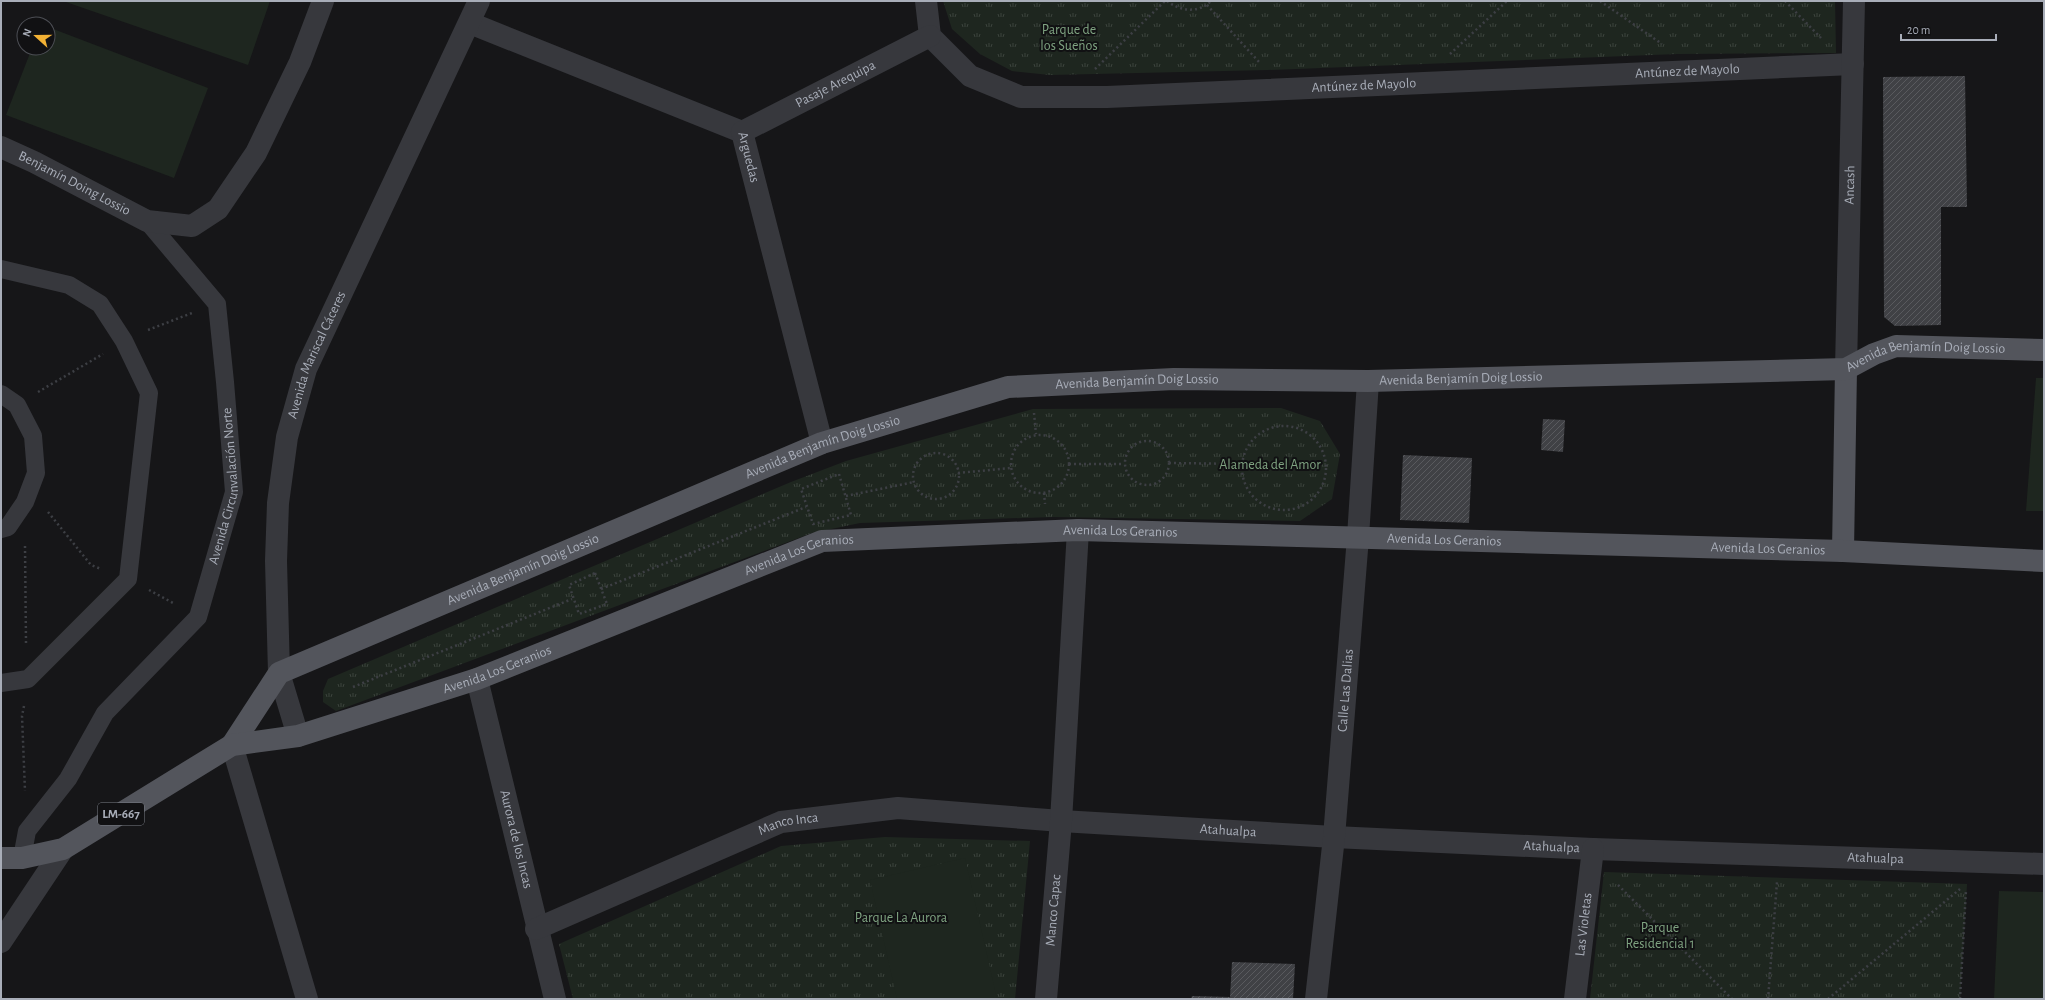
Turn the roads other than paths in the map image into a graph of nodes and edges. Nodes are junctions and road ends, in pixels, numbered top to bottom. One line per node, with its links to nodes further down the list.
1 (323, 1): 10 (street)
2 (479, 1): 5 (street, Avenida Mariscal Cáceres)
3 (926, 1): 6 (street)
4 (1854, 1): 7 (street, Ancash)
5 (470, 23): 8 (street, Arguedas); 22 (street, Avenida Mariscal Cáceres)
6 (930, 36): 7 (street, Antúnez de Mayolo); 8 (street, Pasaje Arequipa)
7 (1853, 64): 13 (street, Ancash)
8 (742, 132): 16 (street, Arguedas)
9 (1, 147): 10 (street, Benjamín Doing Lossio)
10 (147, 220): 31 (lane, Avenida Circunvalación Norte)
11 (1, 269): 24 (lane)
12 (2044, 350): 13 (main road, Avenida Benjamín Doig Lossio)
13 (1846, 369): 14 (main road, Avenida Benjamín Doig Lossio); 20 (main road)
14 (1368, 381): 16 (main road, Avenida Benjamín Doig Lossio); 19 (street, Calle Las Dalias)
15 (1, 394): 17 (lane)
16 (822, 443): 22 (main road, Avenida Benjamín Doig Lossio)
17 (1, 529)
18 (1078, 530): 19 (main road, Avenida Los Geranios); 23 (main road, Avenida Los Geranios); 27 (street, Manco Capac)
19 (1358, 537): 20 (main road, Avenida Los Geranios); 28 (street, Calle Las Dalias)
20 (1843, 551): 21 (main road, Avenida Los Geranios)
21 (2044, 561)
22 (279, 673): 25 (street, Avenida Mariscal Cáceres); 26 (main road, Avenida Los Geranios / LM-667)
23 (476, 679): 25 (main road, Avenida Los Geranios); 33 (street, Aurora de los Incas)
24 (1, 683)
25 (298, 736): 26 (main road, Avenida Los Geranios)
26 (232, 745): 29 (main road, Avenida Los Geranios / LM-667); 35 (street)
27 (1061, 821): 28 (street, Atahualpa); 33 (street, Manco Inca); 37 (street, Manco Capac)
28 (1334, 837): 30 (street, Atahualpa); 38 (street, Calle Las Dalias)
29 (63, 849): 31 (main road, Avenida Los Geranios / LM-667); 34 (street)
30 (1593, 849): 32 (street, Atahualpa); 39 (street, Las Violetas)
31 (12, 858)
32 (2044, 864)
33 (536, 929): 36 (street, Aurora de los Incas)
34 (1, 942)
35 (307, 999)
36 (554, 999)
37 (1046, 999)
38 (1316, 999)
39 (1575, 999)

